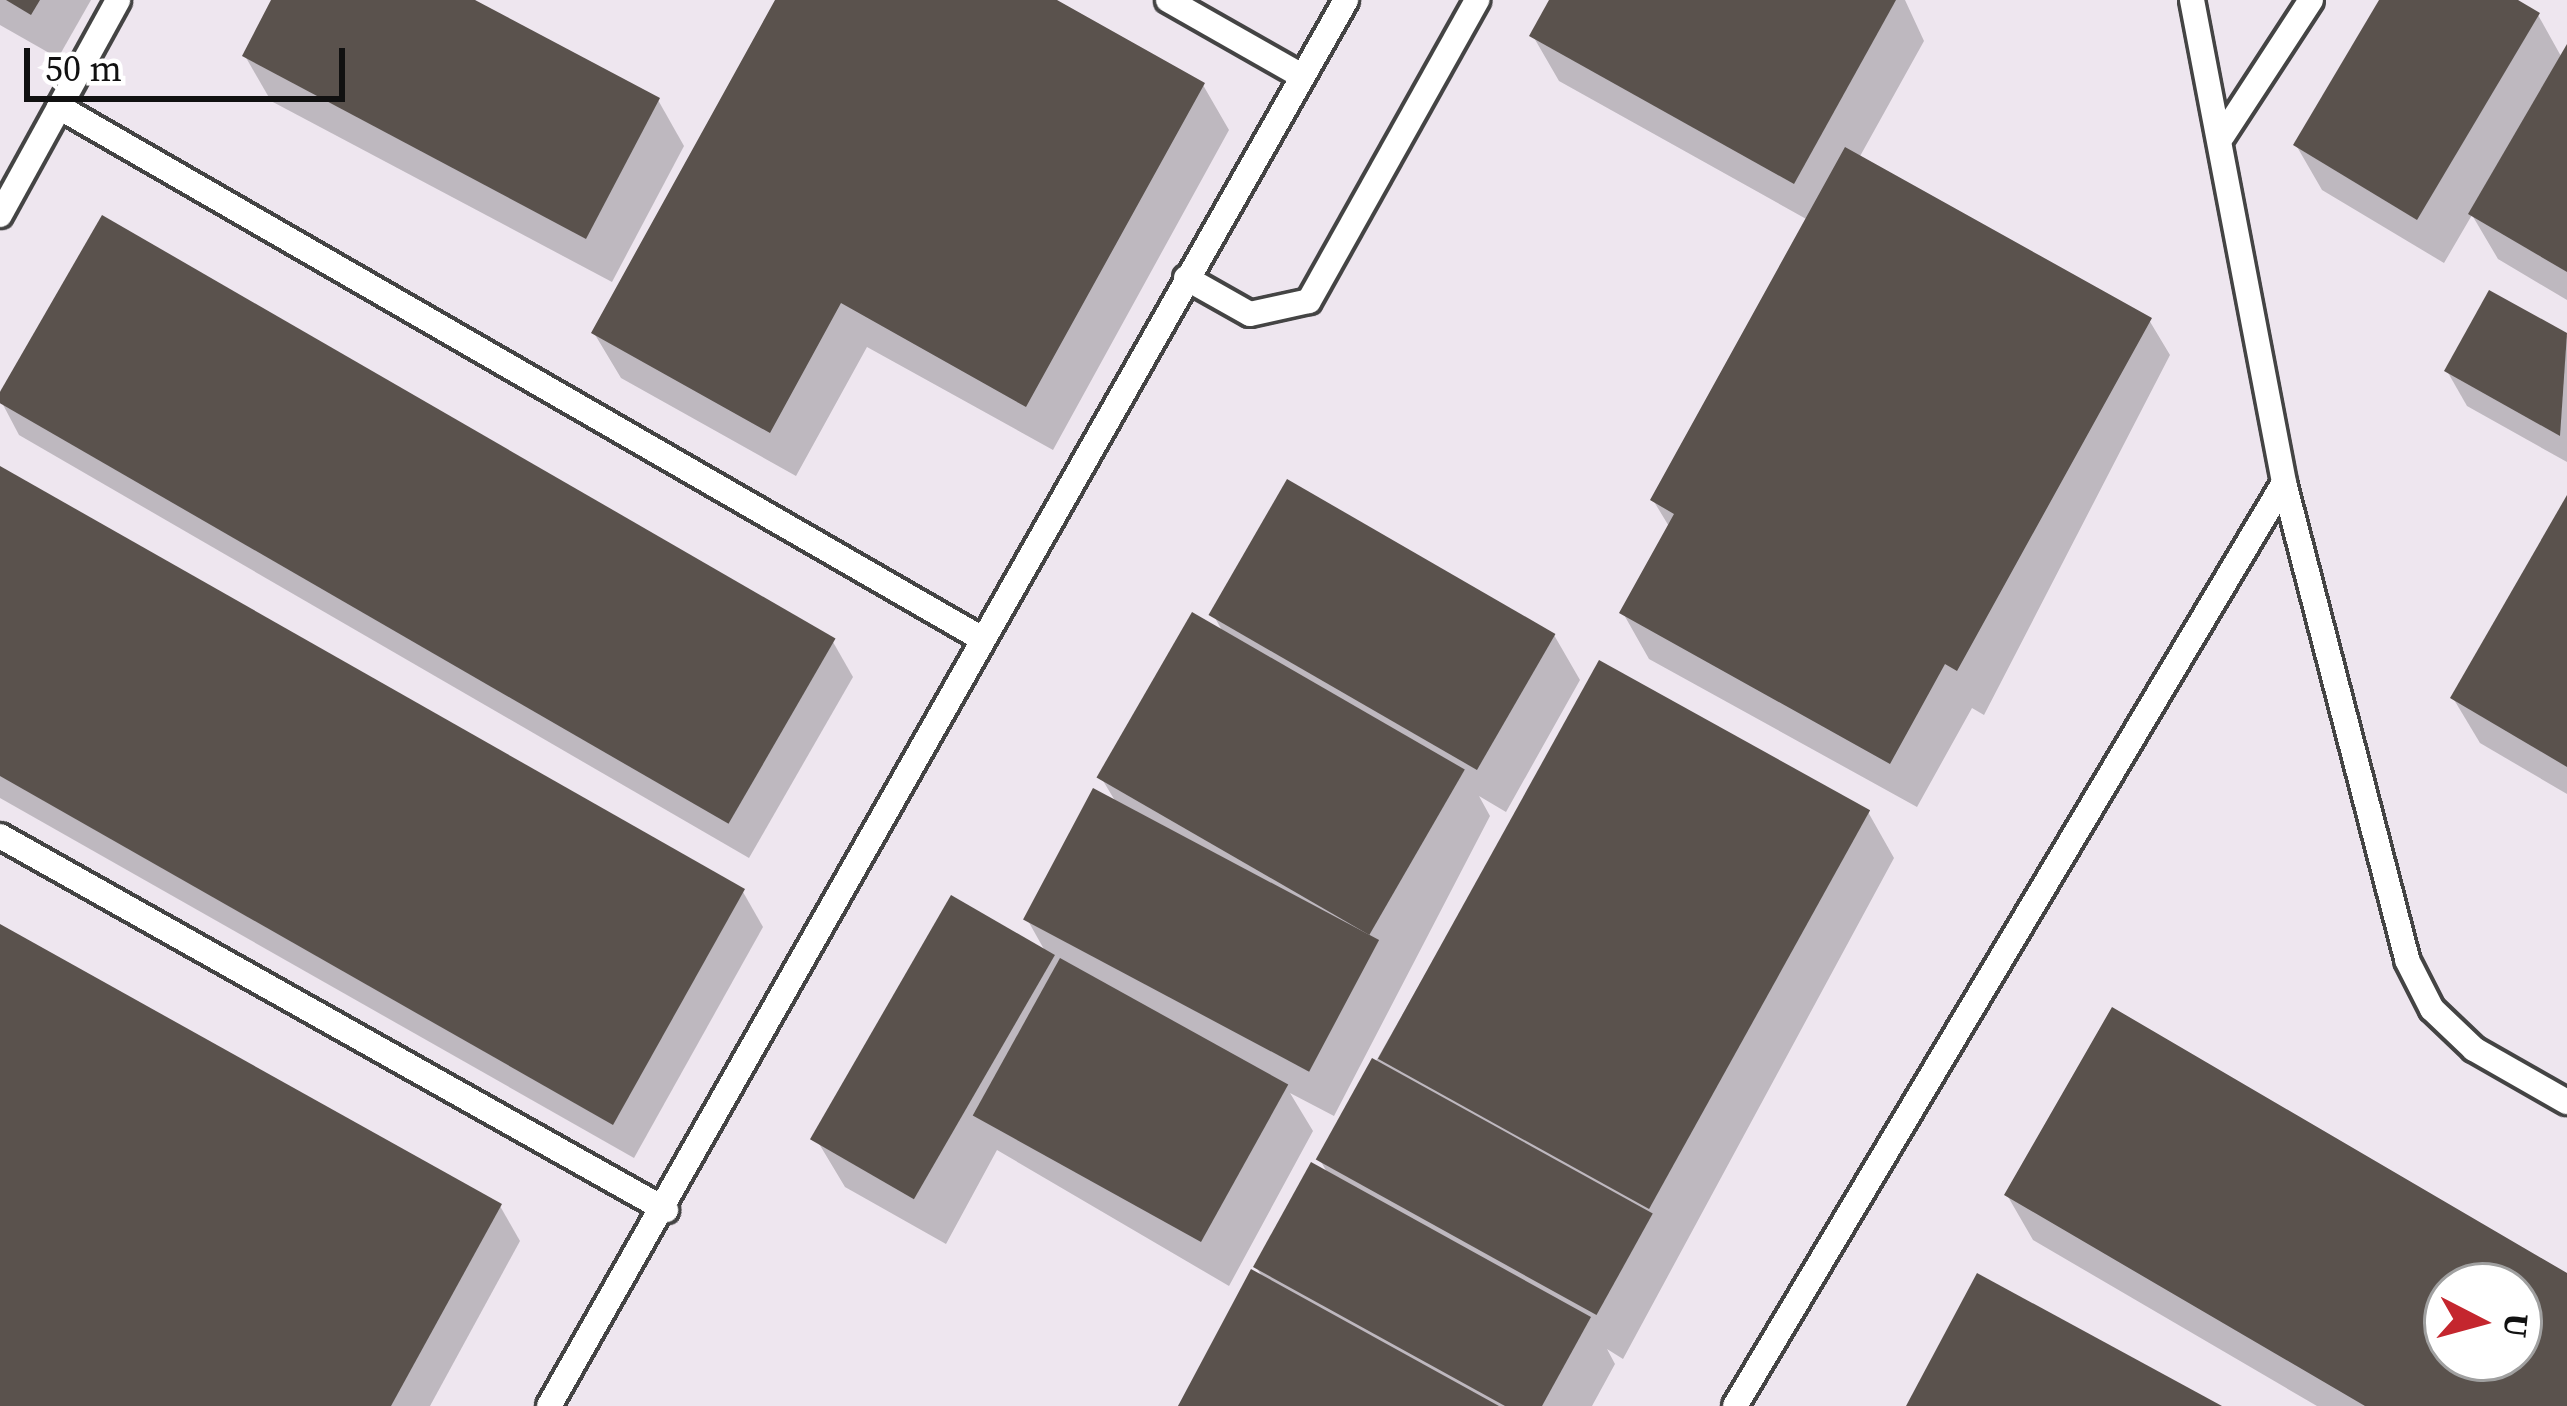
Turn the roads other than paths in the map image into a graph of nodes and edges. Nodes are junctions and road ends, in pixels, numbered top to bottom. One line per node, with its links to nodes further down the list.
1 (118, 0): 8 (lane)
2 (1168, 0): 7 (lane)
3 (1346, 0): 7 (lane)
4 (1477, 0): 11 (lane)
5 (2192, 0): 9 (lane)
6 (2311, 0): 9 (lane)
7 (1302, 76): 11 (lane)
8 (58, 107): 10 (lane); 13 (lane)
9 (2223, 135): 12 (lane)
10 (0, 215)
11 (1186, 278): 13 (lane)
12 (2284, 483): 15 (lane); 18 (lane)
13 (979, 637): 16 (lane)
14 (0, 836): 16 (lane)
15 (2567, 1102)
16 (666, 1210): 17 (lane)
17 (549, 1406)
18 (1735, 1406)

